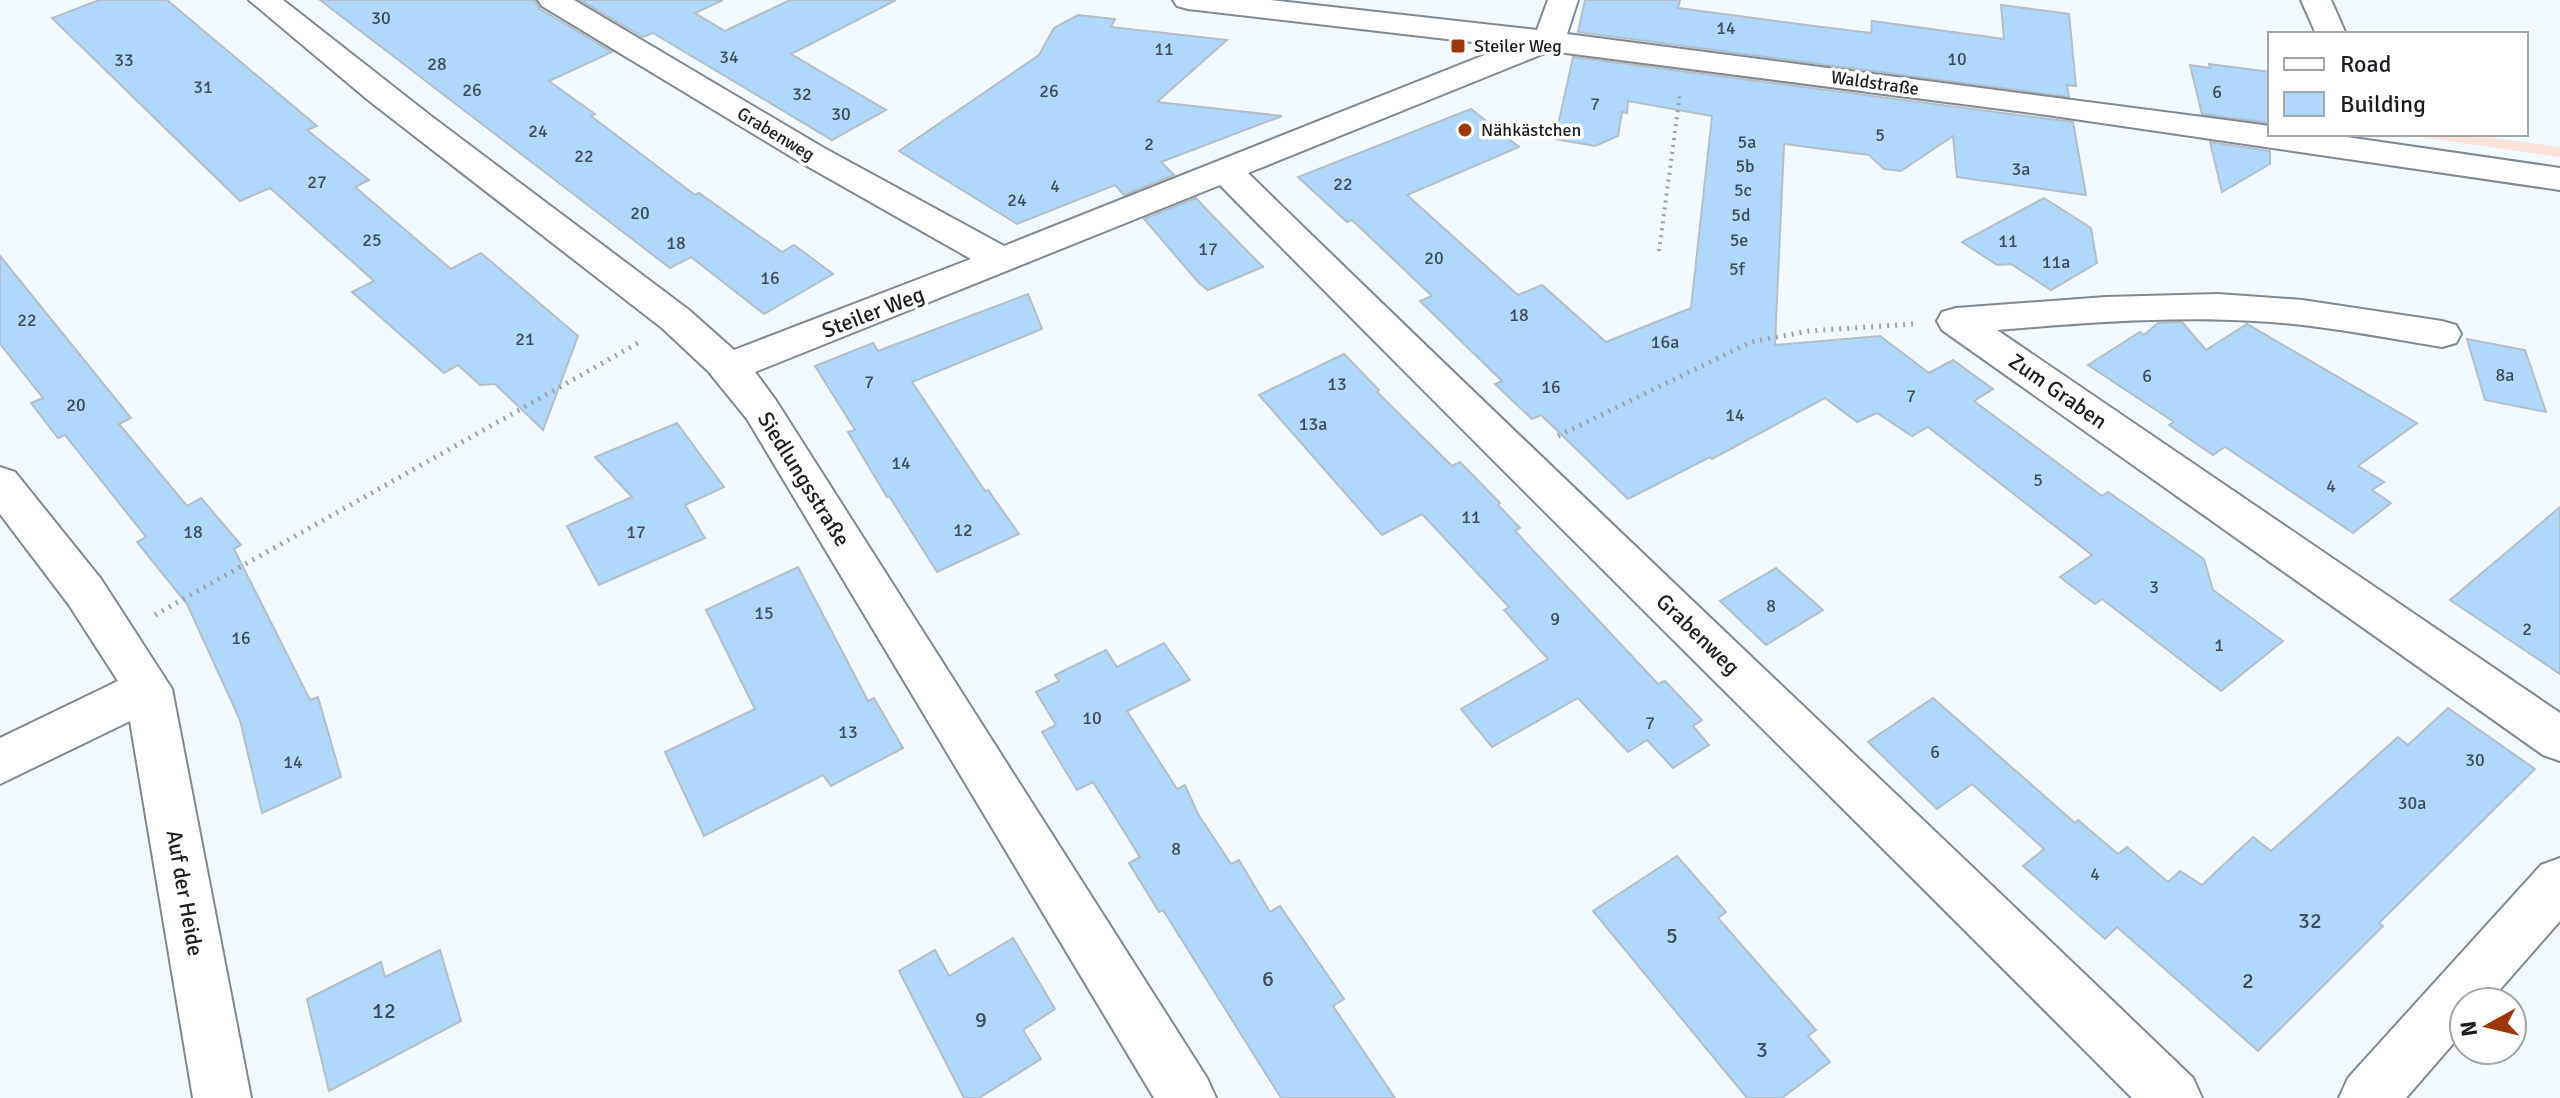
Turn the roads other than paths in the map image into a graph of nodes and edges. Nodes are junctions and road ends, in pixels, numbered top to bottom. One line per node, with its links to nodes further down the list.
1 (264, 0): 15 (street, Siedlungsstraße)
2 (553, 0): 13 (street, Grabenweg)
3 (1188, 0): 7 (street, Waldstraße)
4 (1563, 0): 7 (street)
5 (2316, 0): 6 (street)
6 (2330, 32)
7 (1549, 40): 8 (street, Waldstraße); 11 (street, Steiler Weg)
8 (2268, 129)
9 (2322, 136): 10 (street, Waldstraße)
10 (2378, 143): 12 (street, Waldstraße)
11 (1224, 169): 13 (street, Steiler Weg); 23 (street, Grabenweg)
12 (2560, 179)
13 (1003, 261): 15 (street, Steiler Weg)
14 (2442, 334): 18 (street, Zum Graben)
15 (730, 367): 22 (street, Siedlungsstraße)
16 (0, 483): 17 (street, Auf der Heide)
17 (148, 689): 19 (street); 21 (street, Auf der Heide)
18 (2560, 740)
19 (0, 762)
20 (2560, 882): 24 (street)
21 (222, 1098)
22 (1187, 1098)
23 (2173, 1098)
24 (2368, 1098)

